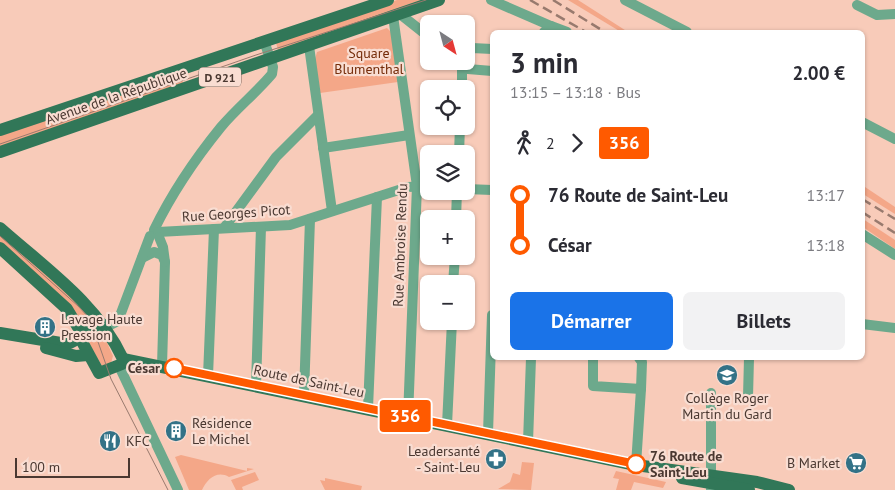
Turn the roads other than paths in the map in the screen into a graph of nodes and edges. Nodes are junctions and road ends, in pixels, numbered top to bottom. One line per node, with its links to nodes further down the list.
1 (388, 0): 11 (main road, Avenue de la République / D 921)
2 (439, 0): 7 (main road, Avenue de la République / D 921)
3 (492, 0): 8 (street)
4 (625, 0): 9 (street)
5 (856, 5): 6 (street)
6 (895, 14)
7 (396, 15): 10 (street); 12 (main road, Avenue de la République / D 921); 21 (street, Rue Ambroise Rendu)
8 (548, 29)
9 (683, 30)
10 (420, 32)
11 (264, 41): 15 (street); 20 (main road, Avenue de la République / D 921)
12 (309, 46): 15 (main road, Avenue de la République / D 921); 18 (street)
13 (475, 48): 14 (street)
14 (490, 49)
15 (270, 59): 24 (main road, Avenue de la République / D 921); 34 (street)
16 (469, 70): 17 (street)
17 (490, 71)
18 (318, 115): 23 (street); 33 (street)
19 (865, 124): 22 (street)
20 (0, 130)
21 (409, 135): 23 (street); 25 (street, Rue Ambroise Rendu)
22 (895, 139)
23 (323, 148): 29 (street)
24 (0, 152)
25 (417, 186): 28 (street, Rue Georges Picot); 62 (street, Rue Ambroise Rendu)
26 (475, 189): 27 (street)
27 (490, 190)
28 (377, 197): 29 (street, Rue Georges Picot); 61 (street)
29 (332, 210): 30 (street, Rue Georges Picot)
30 (310, 219): 31 (street, Rue Georges Picot); 59 (street)
31 (261, 227): 33 (street, Rue Georges Picot); 56 (street)
32 (0, 228): 41 (main road)
33 (219, 229): 34 (street, Rue Georges Picot); 55 (street)
34 (155, 234): 38 (street); 39 (street)
35 (865, 236): 37 (street)
36 (0, 248): 45 (main road)
37 (895, 256)
38 (142, 258): 39 (street); 41 (street)
39 (165, 262): 54 (street)
40 (865, 324): 42 (street)
41 (105, 326): 45 (main road); 53 (main road)
42 (895, 328)
43 (452, 330): 63 (street)
44 (0, 333): 46 (main road)
45 (81, 336): 46 (main road); 47 (main road)
46 (28, 339): 47 (main road)
47 (88, 355): 53 (main road)
48 (490, 360): 64 (street)
49 (531, 360): 65 (street)
50 (593, 360): 57 (street)
51 (640, 360): 57 (street)
52 (749, 360): 60 (street)
53 (121, 362): 54 (main road, Route de Saint-Leu); 68 (street)
54 (162, 366): 55 (main road, Route de Saint-Leu)
55 (208, 376): 56 (main road, Route de Saint-Leu)
56 (256, 386): 59 (main road, Route de Saint-Leu)
57 (641, 389): 66 (street)
58 (711, 393): 67 (street)
59 (304, 396): 61 (main road, Route de Saint-Leu)
60 (748, 397)
61 (368, 408): 62 (main road, Route de Saint-Leu)
62 (408, 417): 63 (main road, Route de Saint-Leu)
63 (447, 425): 64 (main road, Route de Saint-Leu)
64 (488, 433): 65 (main road, Route de Saint-Leu)
65 (528, 442): 66 (main road, Route de Saint-Leu)
66 (636, 464): 67 (main road, Route de Saint-Leu)
67 (718, 484): 69 (main road, Route de Saint-Leu); 70 (main road, Route de Saint-Leu)
68 (177, 490)
69 (748, 490)
70 (788, 490)

